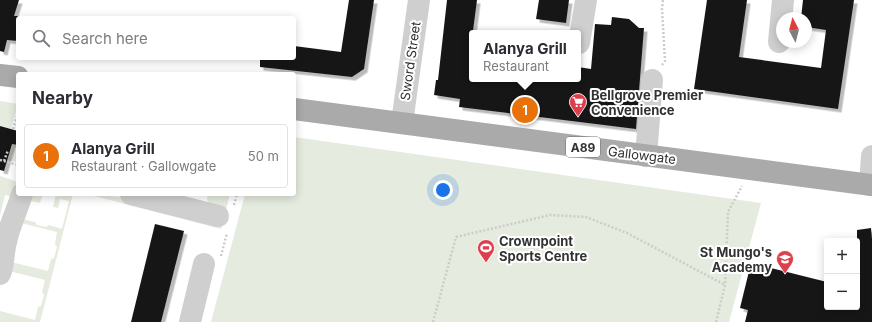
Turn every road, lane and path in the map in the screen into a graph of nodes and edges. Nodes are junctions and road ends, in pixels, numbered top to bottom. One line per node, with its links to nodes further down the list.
1 (419, 0): 11 (street, Sword Street)
2 (586, 0): 6 (street)
3 (663, 0): 9 (path)
4 (783, 0): 5 (street)
5 (782, 12)
6 (581, 31)
7 (0, 74): 8 (main road)
8 (16, 77)
9 (652, 80): 15 (street)
10 (296, 109): 11 (main road, Gallowgate / A89)
11 (402, 123): 15 (main road, Gallowgate / A89)
12 (16, 124): 13 (path)
13 (13, 129)
14 (8, 150): 18 (path)
15 (646, 156): 20 (main road, Gallowgate / A89)
16 (872, 156): 21 (street)
17 (0, 160): 18 (path)
18 (4, 161): 19 (path)
19 (16, 164)
20 (752, 168): 21 (main road, Gallowgate / A89); 28 (path)
21 (871, 185)
22 (21, 196): 27 (street)
23 (139, 196): 25 (street)
24 (236, 196): 25 (path)
25 (226, 218): 26 (path)
26 (204, 264): 29 (street)
27 (0, 274)
28 (725, 285): 30 (path); 31 (path)
29 (190, 322)
30 (433, 322)
31 (716, 322)

